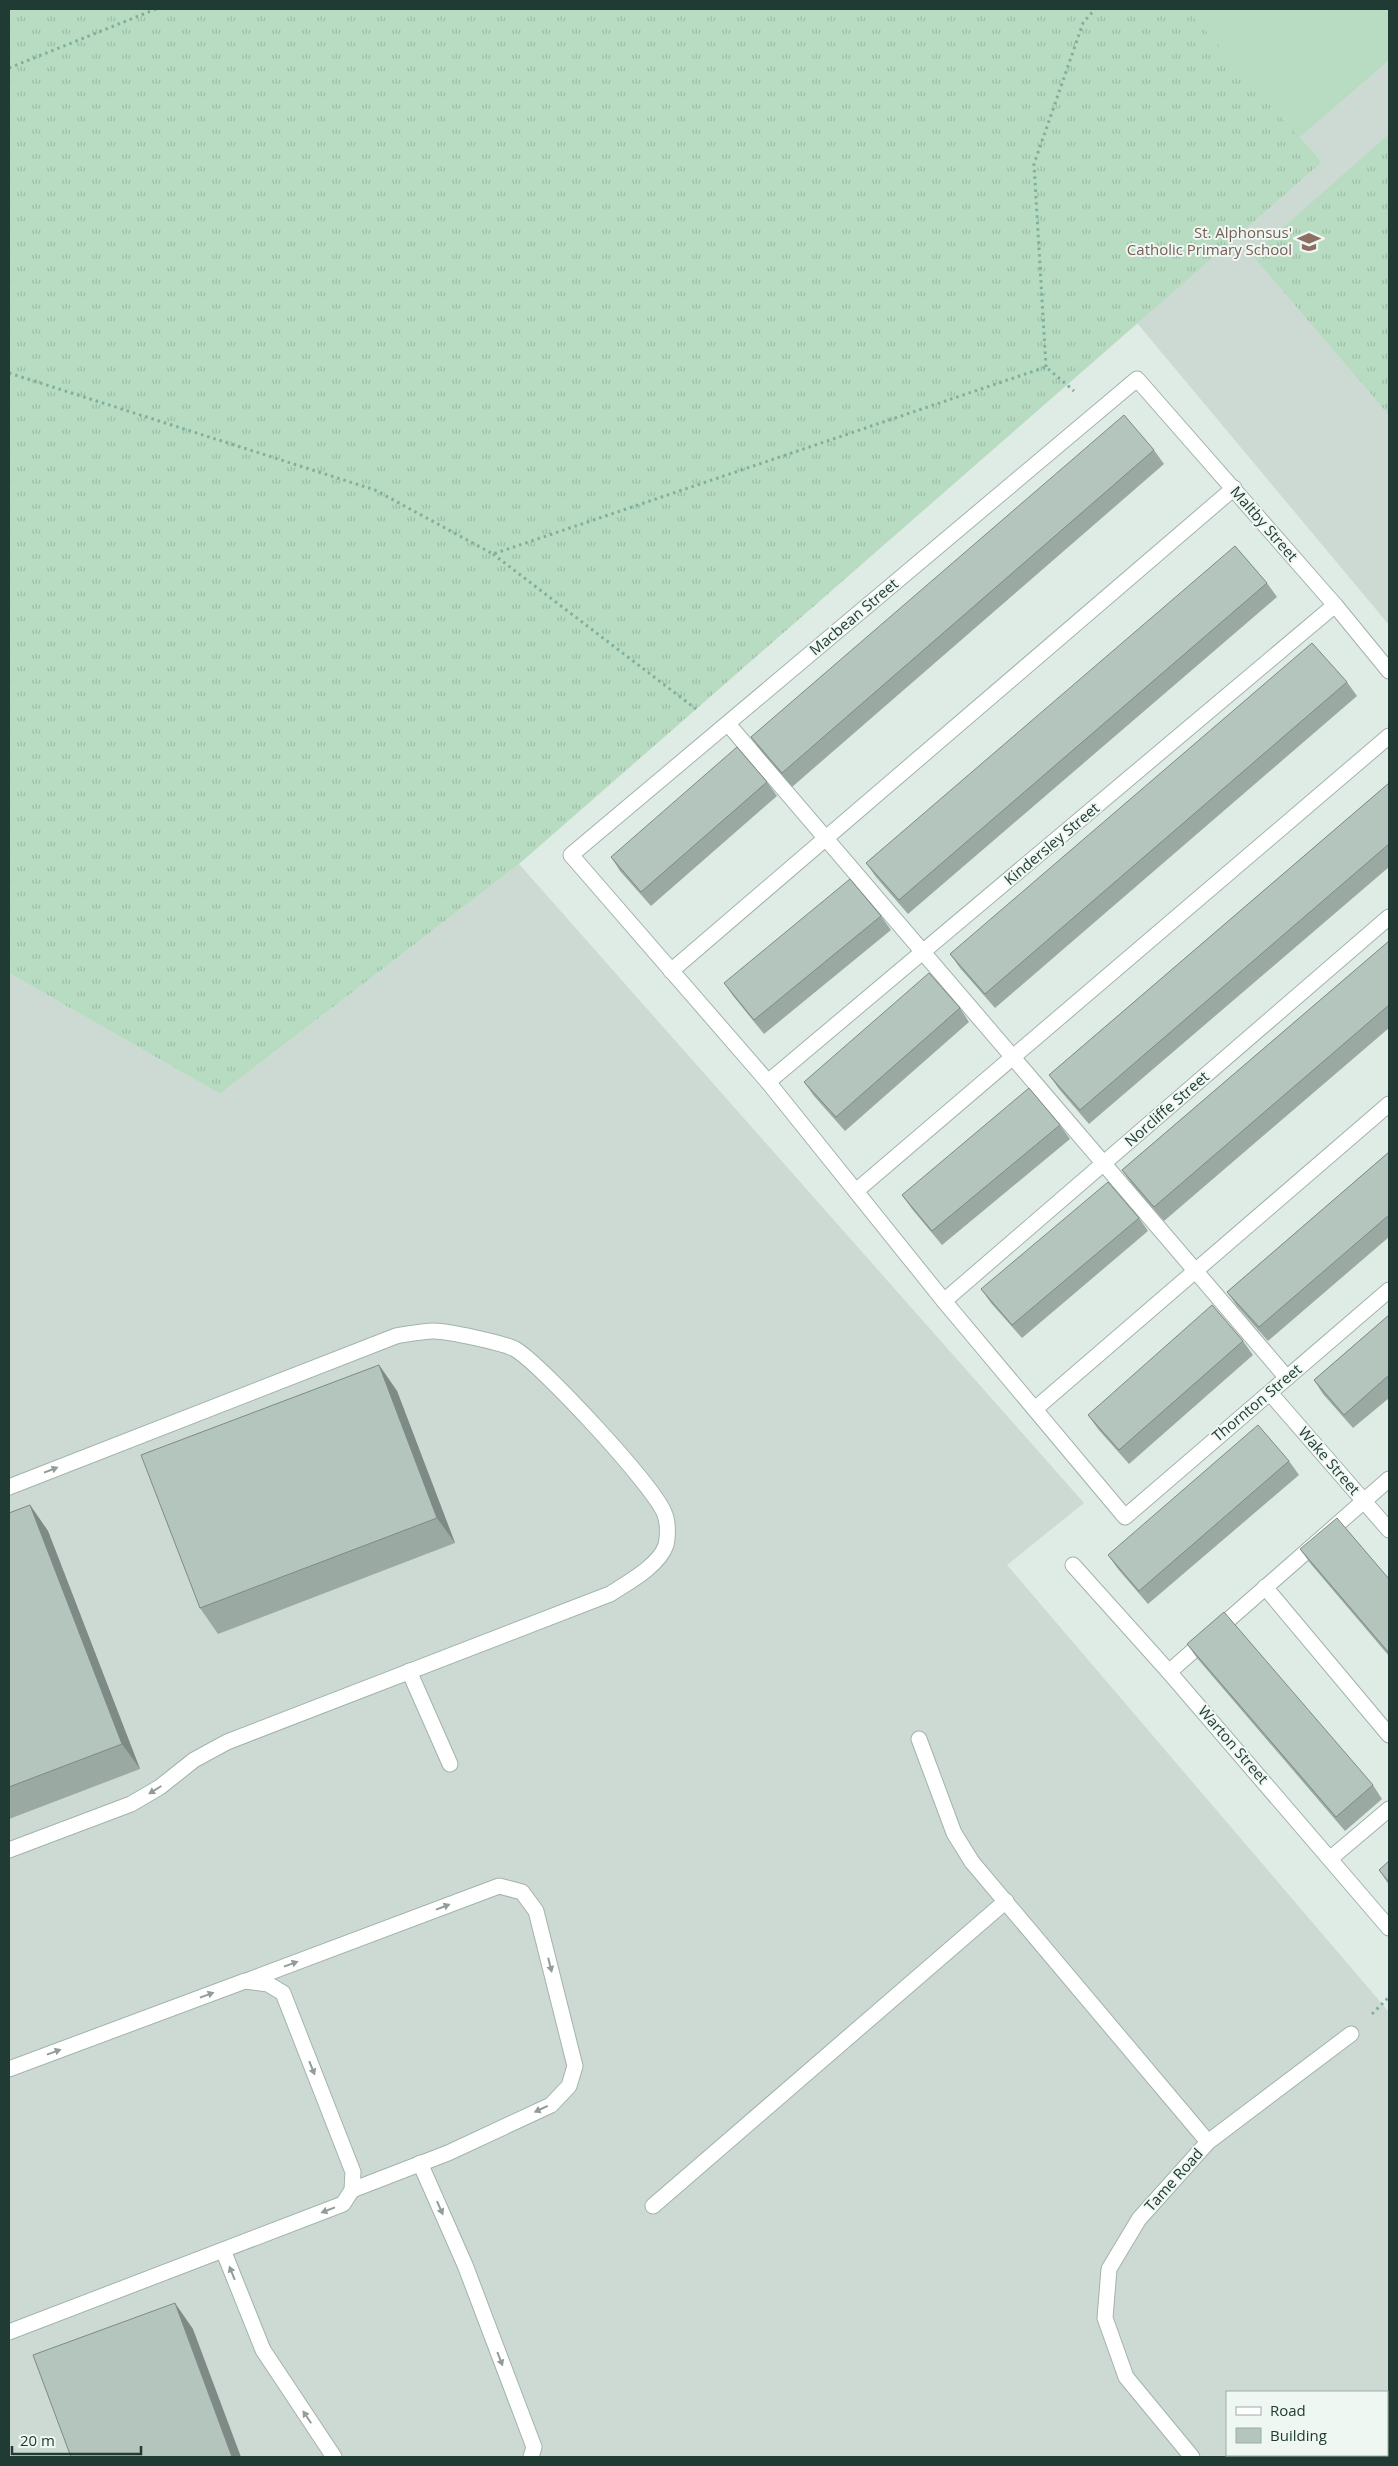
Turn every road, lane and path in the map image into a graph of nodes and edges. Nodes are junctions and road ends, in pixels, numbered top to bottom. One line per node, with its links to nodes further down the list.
1 (156, 9): 3 (path)
2 (1095, 9): 4 (path)
3 (9, 68)
4 (1046, 367): 7 (path); 9 (path)
5 (9, 373): 9 (path)
6 (1137, 379): 7 (street, Macbean Street); 8 (street, Maltby Street)
7 (1098, 412): 12 (street, Macbean Street)
8 (1234, 488): 10 (street, Maltby Street); 14 (street)
9 (493, 554): 12 (path)
10 (1335, 605): 11 (street, Maltby Street); 16 (street, Kindersley Street)
11 (1389, 671)
12 (725, 727): 14 (street); 17 (street, Macbean Street)
13 (1389, 736): 18 (street)
14 (826, 838): 16 (street); 17 (street)
15 (1389, 917): 21 (street, Norcliffe Street)
16 (923, 952): 18 (street); 19 (street, Kindersley Street)
17 (672, 971): 19 (street)
18 (1013, 1057): 21 (street); 22 (street)
19 (768, 1082): 22 (street)
20 (1389, 1104): 23 (street)
21 (1104, 1163): 23 (street); 25 (street, Norcliffe Street)
22 (856, 1191): 25 (street)
23 (1196, 1271): 26 (street); 28 (street)
24 (1389, 1290): 26 (street, Thornton Street)
25 (944, 1301): 28 (street)
26 (1287, 1378): 27 (street, Thornton Street)
27 (1270, 1393): 28 (street, Thornton Street); 31 (street, Wake Street)
28 (1035, 1409)
29 (1389, 1479): 31 (street)
30 (9, 1486): 35 (street, one-way to 35)
31 (1364, 1501): 32 (street, Wake Street); 34 (street)
32 (1389, 1530)
33 (1073, 1565): 36 (street, Warton Street)
34 (1265, 1588): 36 (street); 37 (street)
35 (409, 1671): 39 (street); 41 (street, one-way to 41)
36 (1169, 1672): 42 (street, Warton Street)
37 (1389, 1735)
38 (919, 1739): 43 (street, Tame Road)
39 (450, 1764)
40 (1389, 1808): 42 (street)
41 (9, 1850)
42 (1331, 1858): 44 (street, Warton Street)
43 (1006, 1900): 48 (street, Tame Road); 51 (street)
44 (1389, 1928)
45 (245, 1981): 47 (street, one-way to 45); 49 (street, one-way to 49); 50 (street, one-way to 50)
46 (1351, 2034): 48 (street)
47 (9, 2069)
48 (1208, 2142): 56 (street, Tame Road)
49 (420, 2163): 50 (street); 55 (street, one-way to 55)
50 (352, 2190): 52 (street, one-way to 52)
51 (653, 2206)
52 (223, 2250): 53 (street); 54 (street, one-way to 52)
53 (10, 2327)
54 (334, 2457)
55 (531, 2457)
56 (1192, 2457)

